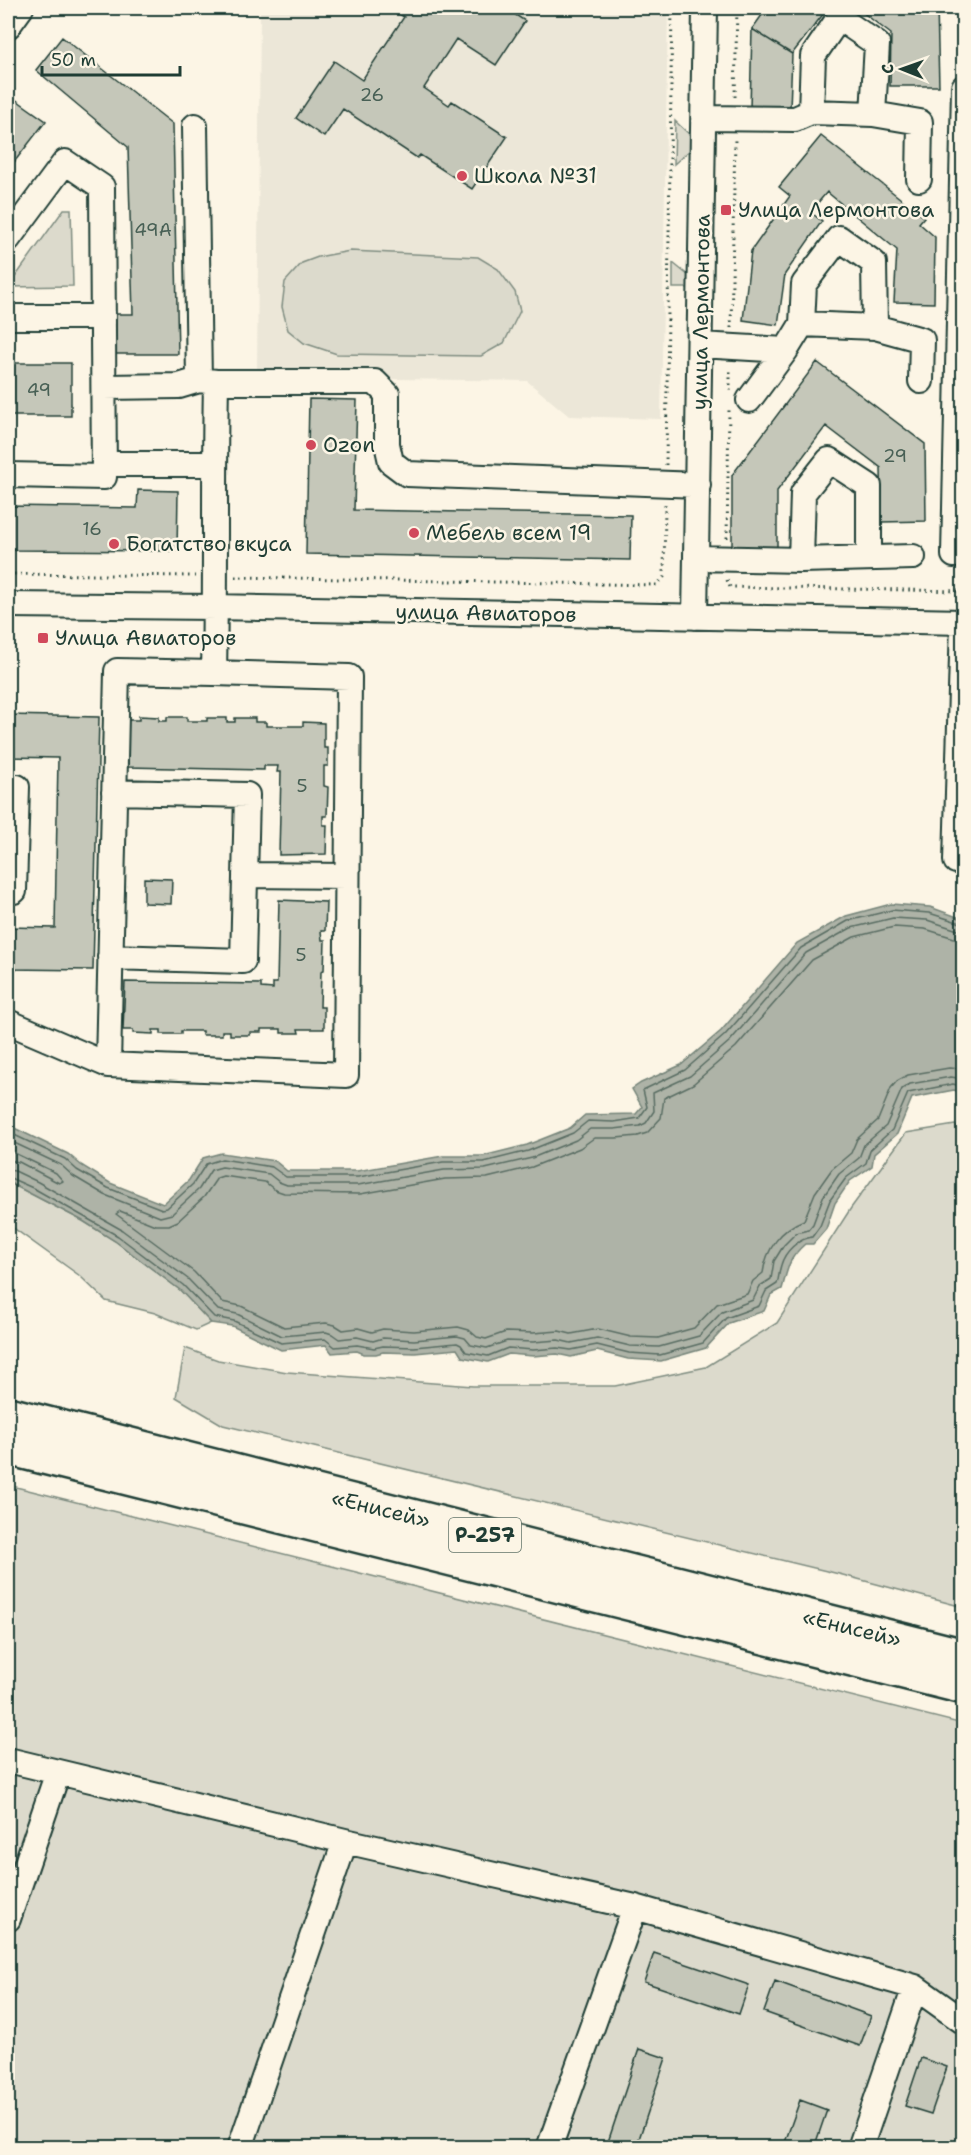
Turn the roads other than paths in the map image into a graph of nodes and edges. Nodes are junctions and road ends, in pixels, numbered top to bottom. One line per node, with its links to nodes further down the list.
1 (21, 8): 3 (street)
2 (705, 8): 8 (street, улица Лермонтова)
3 (8, 26)
4 (963, 87): 7 (street)
5 (812, 112): 6 (street); 6 (street); 8 (street)
6 (873, 114): 10 (street)
7 (963, 116): 12 (street)
8 (704, 118): 18 (street, улица Лермонтова)
9 (195, 126): 20 (street)
10 (919, 179)
11 (8, 239): 14 (street)
12 (961, 302): 17 (street)
13 (8, 317): 14 (street)
14 (103, 317): 22 (street)
15 (802, 324): 16 (street); 16 (street); 19 (street)
16 (874, 327): 21 (street)
17 (960, 330): 28 (street)
18 (700, 345): 19 (street); 27 (street, улица Лермонтова)
19 (786, 350): 23 (street)
20 (207, 381): 22 (street); 25 (street); 27 (street)
21 (921, 381)
22 (104, 387): 24 (street)
23 (736, 400)
24 (105, 464): 25 (street); 26 (street)
25 (214, 464): 34 (street)
26 (8, 476)
27 (698, 485): 31 (street, улица Лермонтова)
28 (954, 555)
29 (913, 556): 30 (street)
30 (869, 557): 32 (street); 32 (street)
31 (697, 558): 32 (street); 35 (street, улица Лермонтова)
32 (801, 560)
33 (8, 605): 34 (street, улица Авиаторов)
34 (215, 607): 35 (street, улица Авиаторов); 37 (street)
35 (695, 617): 36 (street, улица Авиаторов)
36 (963, 622): 38 (street)
37 (214, 673): 40 (street); 43 (street)
38 (963, 684): 41 (street)
39 (8, 787): 44 (street)
40 (114, 792): 42 (street); 45 (street)
41 (963, 863)
42 (245, 875): 43 (street); 45 (street)
43 (347, 876): 47 (street)
44 (8, 891)
45 (110, 957): 47 (street)
46 (8, 1022): 47 (street)
47 (108, 1065)
48 (8, 1414): 50 (highway, «Енисей» / Р-257)
49 (8, 1448): 51 (highway, «Енисей» / Р-257)
50 (963, 1656)
51 (963, 1688)
52 (8, 1760): 53 (street)
53 (58, 1772): 54 (street); 56 (street)
54 (345, 1841): 55 (street); 59 (street)
55 (635, 1907): 57 (street); 60 (street)
56 (8, 1919)
57 (915, 1988): 58 (street); 61 (street)
58 (963, 2022)
59 (240, 2148)
60 (549, 2148)
61 (860, 2148)

